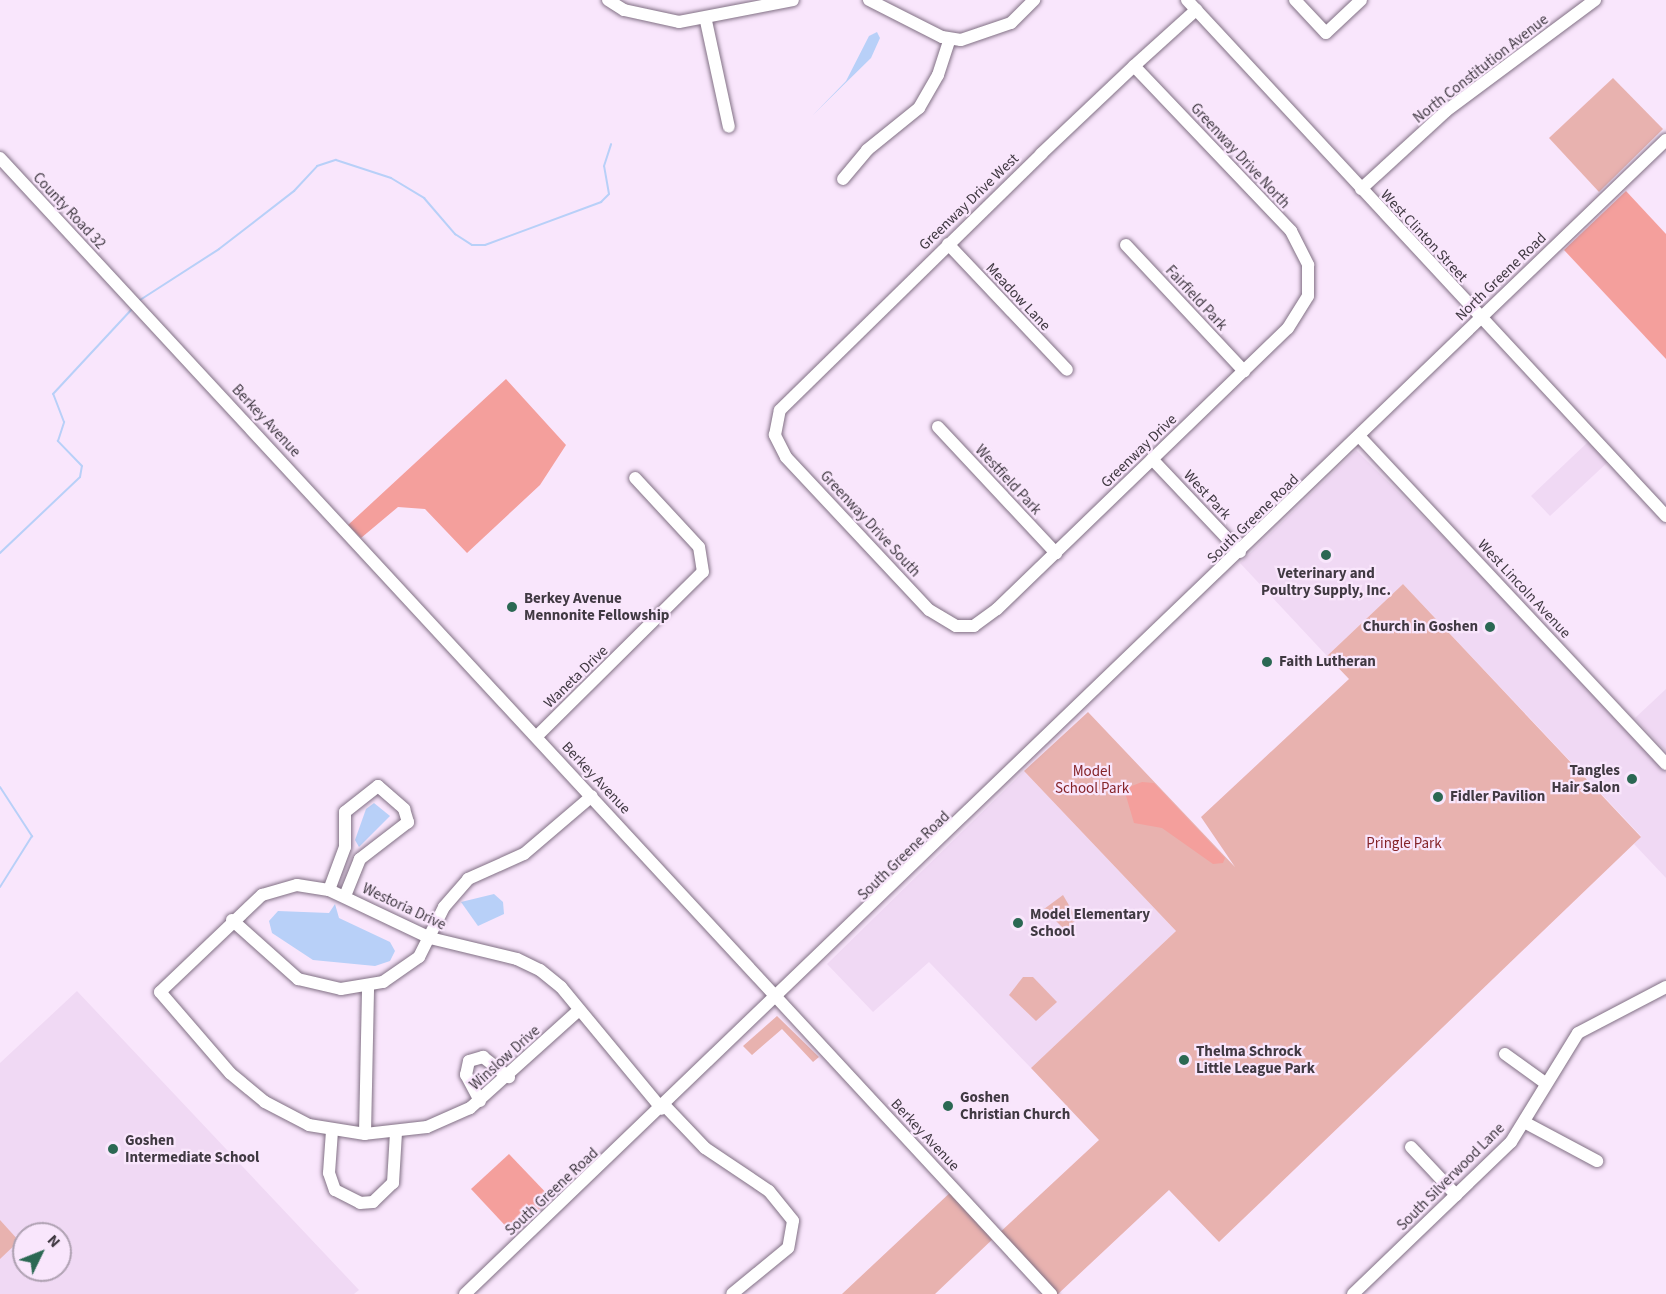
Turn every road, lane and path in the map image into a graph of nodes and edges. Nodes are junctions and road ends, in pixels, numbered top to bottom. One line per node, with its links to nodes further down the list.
1 (608, 0): 10 (street)
2 (793, 0): 10 (street)
3 (870, 0): 11 (street)
4 (1034, 0): 11 (street)
5 (1187, 0): 9 (street, West Clinton Street)
6 (1295, 0): 7 (street)
7 (1361, 0)
8 (1595, 0): 17 (street, North Constitution Avenue)
9 (1196, 10): 12 (street, Greenway Drive West); 17 (street, West Clinton Street)
10 (706, 21): 13 (street)
11 (950, 39): 16 (street)
12 (1134, 66): 18 (street, Greenway Drive West); 20 (street, Greenway Drive North)
13 (729, 127)
14 (1666, 140): 22 (street, North Greene Road)
15 (0, 158): 21 (street, County Road 32)
16 (843, 179)
17 (1361, 189): 22 (street, West Clinton Street)
18 (948, 244): 23 (street, Meadow Lane); 25 (street, Greenway Drive West)
19 (1126, 245): 24 (street, Fairfield Park)
20 (1310, 275): 24 (street, Greenway Drive)
21 (117, 284): 34 (street, Berkey Avenue)
22 (1480, 318): 27 (street, North Greene Road); 30 (street, West Clinton Street)
23 (1067, 370)
24 (1244, 371): 28 (street, Greenway Drive)
25 (775, 425): 33 (street, Greenway Drive South)
26 (938, 427): 32 (street, Westfield Park)
27 (1359, 436): 31 (street, South Greene Road); 35 (street, West Lincoln Avenue)
28 (1152, 459): 31 (street, West Park); 32 (street, Greenway Drive)
29 (635, 478): 34 (street, Waneta Drive)
30 (1666, 516)
31 (1240, 552): 43 (street, South Greene Road)
32 (1056, 553): 33 (street, Greenway Drive)
33 (962, 628)
34 (537, 736): 36 (street, Berkey Avenue)
35 (1666, 764)
36 (592, 796): 40 (street); 43 (street, Berkey Avenue)
37 (329, 890): 38 (street, Westoria Drive); 38 (street); 39 (street, Westoria Drive)
38 (345, 896): 40 (street, Westoria Drive)
39 (232, 920): 41 (street); 51 (street, Westoria Drive)
40 (430, 938): 41 (street); 44 (street, Westoria Drive)
41 (368, 986): 53 (street)
42 (1666, 987): 47 (street, South Silverwood Lane)
43 (778, 998): 49 (street, South Greene Road); 58 (street, Berkey Avenue)
44 (579, 1010): 46 (street, Winslow Drive); 49 (street, Westoria Drive)
45 (1505, 1054): 47 (street)
46 (509, 1077): 48 (street, Winslow Drive); 48 (street)
47 (1545, 1083): 50 (street, South Silverwood Lane)
48 (480, 1101): 52 (street, Winslow Drive)
49 (665, 1106): 57 (street, South Greene Road); 59 (street, Westoria Drive)
50 (1524, 1122): 55 (street); 56 (street, South Silverwood Lane)
51 (332, 1131): 52 (street); 53 (street, Winslow Drive)
52 (396, 1133): 53 (street, Winslow Drive)
53 (365, 1134)
54 (1411, 1147): 56 (street)
55 (1597, 1161)
56 (1456, 1195): 60 (street, South Silverwood Lane)
57 (470, 1292)
58 (1046, 1292)
59 (732, 1294)
60 (1353, 1294)

